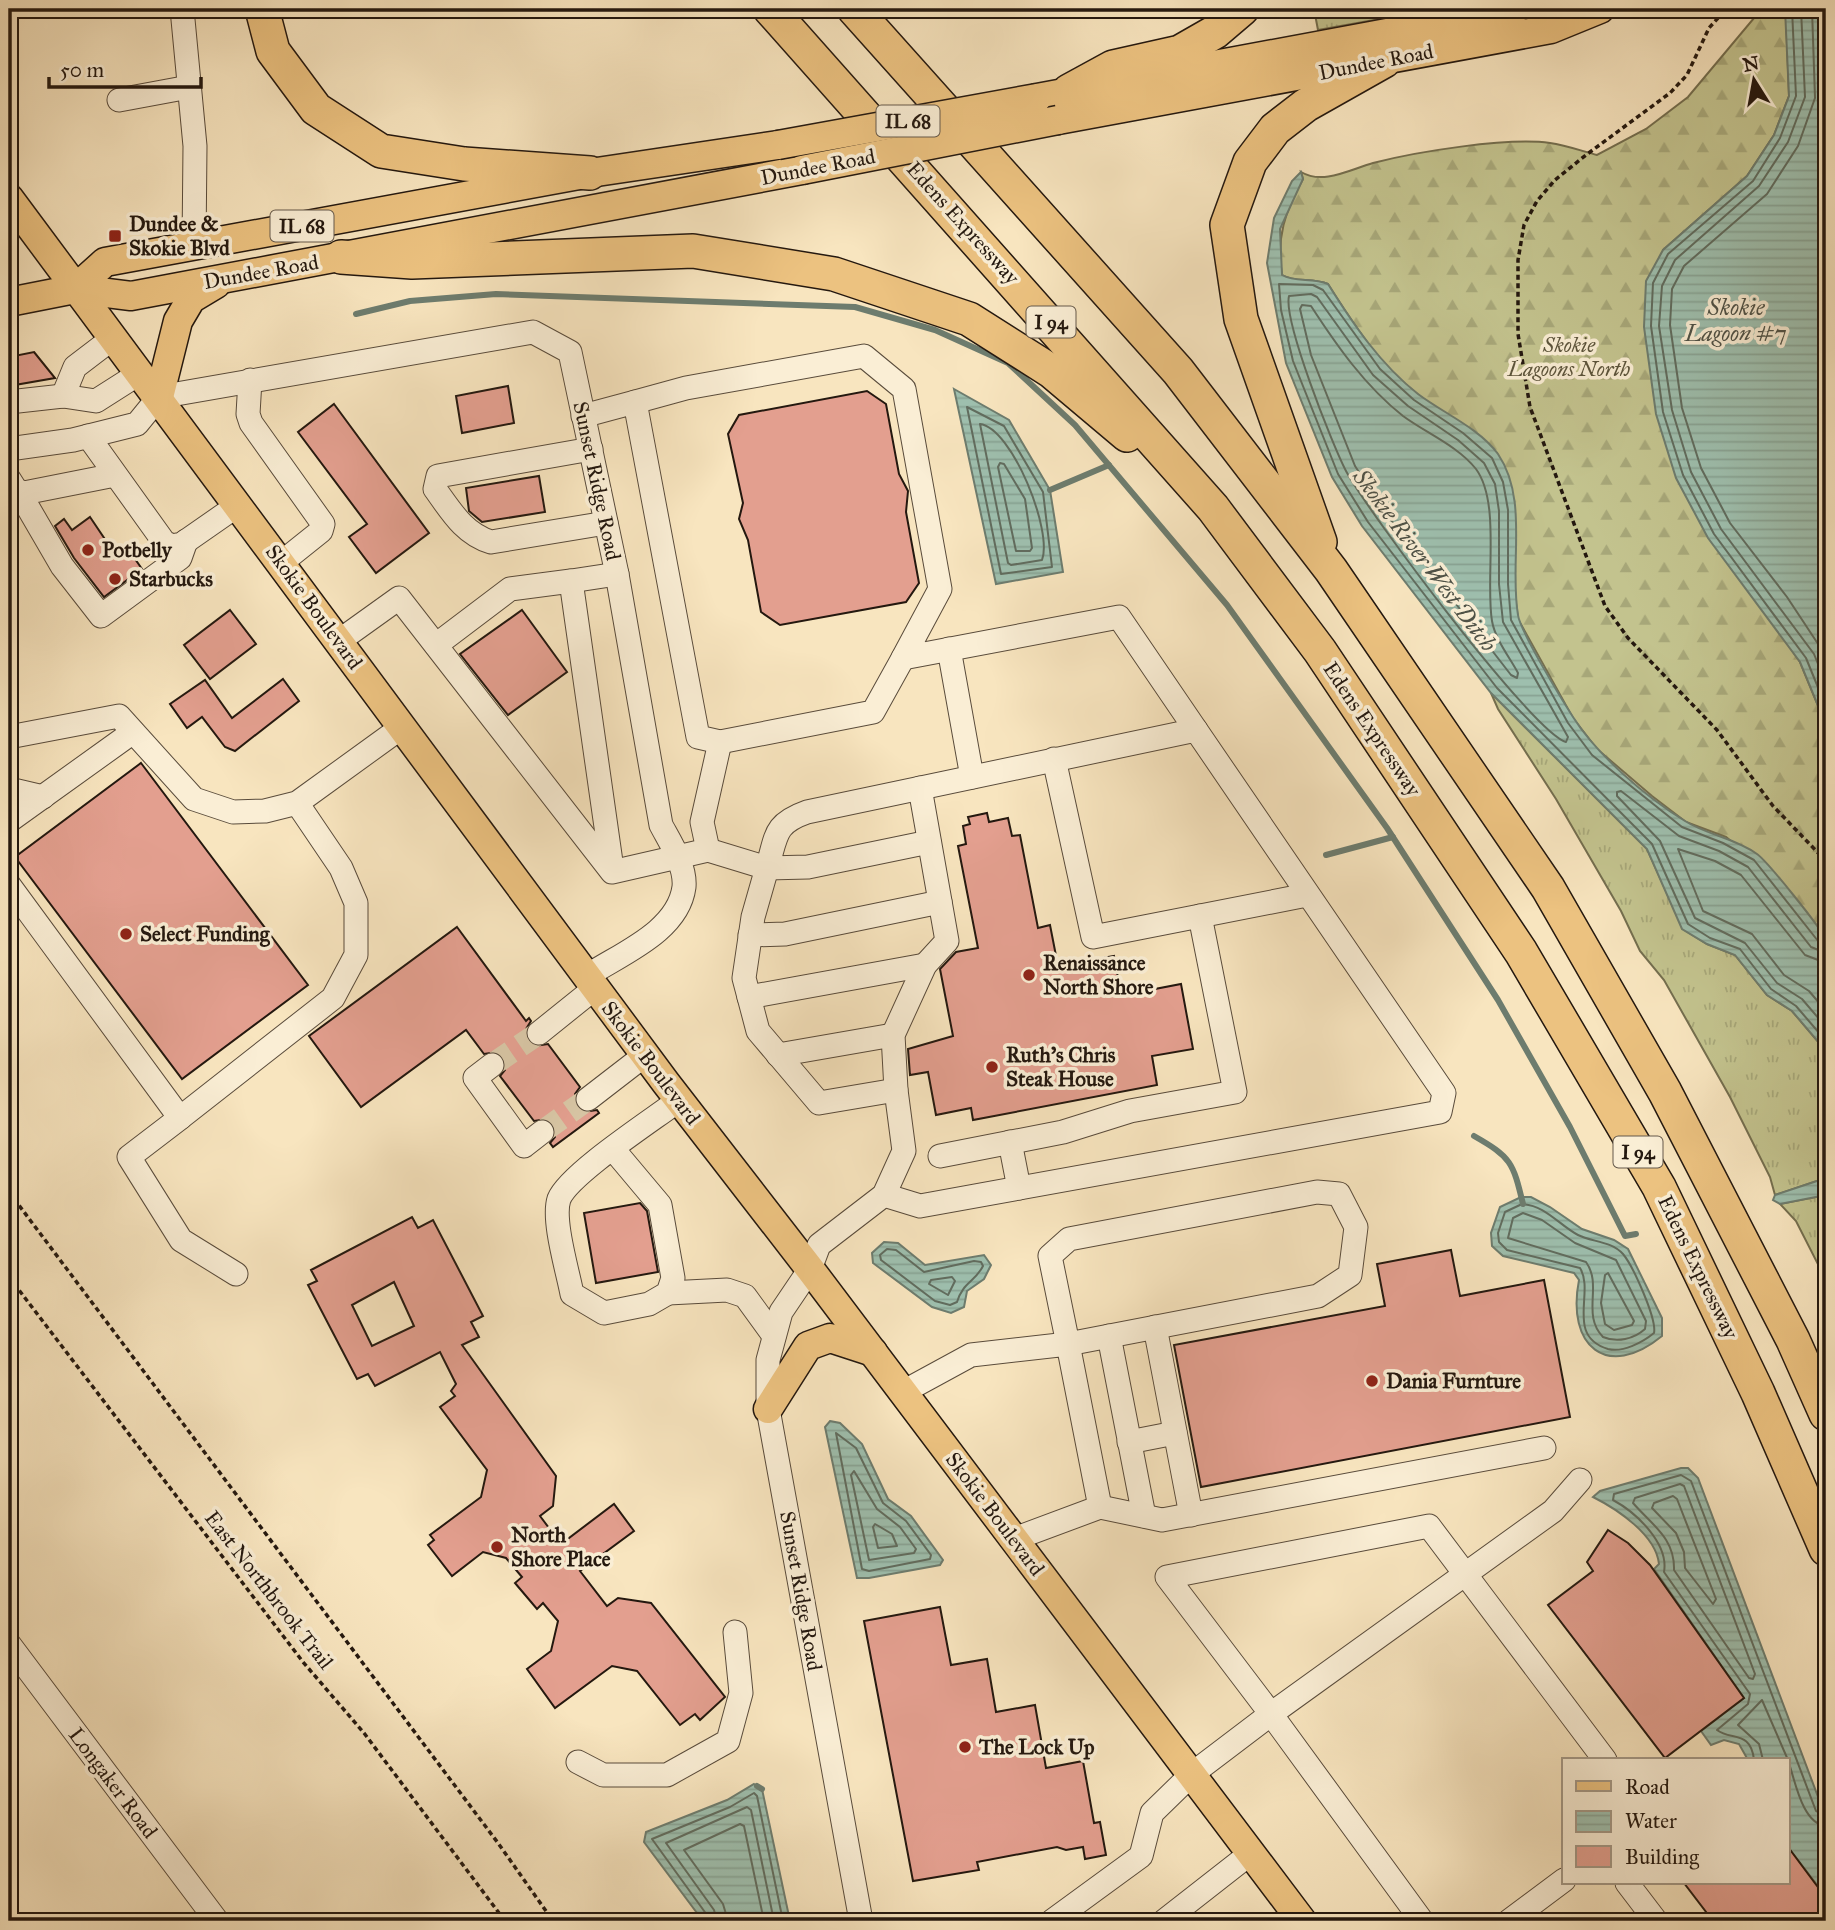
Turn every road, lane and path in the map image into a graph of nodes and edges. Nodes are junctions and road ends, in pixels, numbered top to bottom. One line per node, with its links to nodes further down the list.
1 (182, 9): 13 (street)
2 (262, 9): 16 (highway)
3 (770, 9): 40 (highway, Edens Expressway / I 94)
4 (854, 9): 11 (highway, I 94)
5 (1242, 9): 15 (highway)
6 (1516, 9): 10 (main road, Dundee Road)
7 (1600, 9): 12 (main road, Dundee Road)
8 (1760, 9): 9 (path)
9 (1754, 10): 66 (path)
10 (1421, 18): 15 (main road, Dundee Road)
11 (872, 22): 44 (highway, I 94)
12 (1384, 61): 15 (main road, Dundee Road); 44 (highway)
13 (190, 87): 14 (street); 18 (street)
14 (119, 100)
15 (1055, 103): 16 (main road, Dundee Road / IL 68, bridge); 19 (main road, Dundee Road, bridge)
16 (590, 173): 18 (main road, Dundee Road / IL 68)
17 (9, 198): 24 (main road, Skokie Boulevard)
18 (194, 246): 24 (main road, Dundee Road / IL 68)
19 (341, 257): 23 (main road, Dundee Road / IL 68); 40 (highway)
20 (14, 259): 21 (path)
21 (9, 261): 22 (path)
22 (13, 265)
23 (224, 278): 24 (main road, Dundee Road / IL 68); 30 (main road)
24 (75, 289): 25 (main road, Dundee Road / IL 68); 26 (main road, Skokie Boulevard)
25 (9, 302)
26 (113, 338): 27 (main road, Skokie Boulevard); 29 (street)
27 (140, 373): 29 (street); 30 (main road, Skokie Boulevard)
28 (250, 380): 30 (street, Sunset Ridge Road); 33 (street, Sunset Ridge Road); 43 (street)
29 (63, 396): 31 (street)
30 (159, 397): 34 (street); 39 (main road, Skokie Boulevard)
31 (9, 402)
32 (635, 402): 33 (street); 50 (street); 55 (street)
33 (583, 416): 36 (street, Sunset Ridge Road)
34 (88, 436): 35 (street); 37 (street)
35 (9, 449)
36 (591, 449): 41 (street, Sunset Ridge Road); 41 (street)
37 (115, 475): 38 (street); 42 (street)
38 (14, 486): 42 (street)
39 (238, 505): 42 (street); 43 (main road, Skokie Boulevard)
40 (1213, 508): 113 (highway, Edens Expressway / I 94)
41 (606, 523): 45 (street, Sunset Ridge Road)
42 (186, 541)
43 (281, 563): 47 (main road, Skokie Boulevard)
44 (1331, 570): 104 (highway, I 94)
45 (617, 574): 46 (street); 65 (street, Sunset Ridge Road)
46 (572, 581): 48 (street); 68 (street)
47 (339, 641): 48 (street); 51 (main road, Skokie Boulevard)
48 (436, 645): 68 (street)
49 (949, 649): 50 (street); 52 (street); 57 (street)
50 (903, 658): 55 (street)
51 (402, 727): 61 (street); 75 (main road, Skokie Boulevard)
52 (1196, 730): 56 (street); 70 (street)
53 (133, 733): 54 (street); 60 (street); 61 (street)
54 (9, 737)
55 (720, 742): 64 (street)
56 (1055, 760): 57 (street); 72 (street)
57 (972, 777): 58 (street)
58 (920, 788): 63 (street); 67 (street)
59 (9, 789): 60 (street)
60 (43, 797): 62 (street)
61 (297, 803): 85 (street)
62 (9, 821)
63 (929, 842): 67 (street); 71 (street)
64 (708, 850): 65 (street); 67 (street)
65 (678, 857): 68 (street); 75 (street, Sunset Ridge Road)
66 (1826, 861)
67 (767, 868): 73 (street)
68 (612, 872)
69 (9, 885): 85 (street)
70 (1307, 895): 72 (street); 90 (street)
71 (940, 902): 73 (street); 74 (street)
72 (1200, 916): 87 (street)
73 (750, 935): 76 (street)
74 (925, 965): 76 (street); 78 (street)
75 (591, 982): 77 (street, Sunset Ridge Road); 79 (main road, Skokie Boulevard)
76 (749, 997): 80 (street)
77 (540, 1033)
78 (893, 1035): 80 (street); 82 (street)
79 (645, 1055): 83 (street); 84 (main road, Skokie Boulevard)
80 (778, 1055): 82 (street)
81 (492, 1065): 86 (street)
82 (896, 1090): 92 (street)
83 (588, 1099)
84 (679, 1100): 88 (street); 93 (main road, Skokie Boulevard)
85 (180, 1118): 94 (street)
86 (542, 1132)
87 (1010, 1142): 89 (street); 90 (street)
88 (613, 1149): 96 (street); 96 (street)
89 (940, 1156)
90 (1019, 1188): 92 (street)
91 (9, 1192): 127 (path)
92 (884, 1195): 93 (street, Sunset Ridge Road)
93 (810, 1269): 98 (street, Sunset Ridge Road); 101 (main road, Skokie Boulevard)
94 (236, 1274)
95 (9, 1277): 126 (path, East Northbrook Trail)
96 (668, 1293): 98 (street)
97 (1155, 1327): 99 (street); 100 (street); 105 (street)
98 (775, 1336): 103 (street, Sunset Ridge Road)
99 (1109, 1336): 100 (street); 106 (street)
100 (1068, 1344): 102 (street); 109 (street)
101 (873, 1352): 102 (main road, Skokie Boulevard); 103 (main road)
102 (903, 1392): 112 (main road, Skokie Boulevard)
103 (768, 1409): 128 (street, Sunset Ridge Road)
104 (1826, 1414)
105 (1175, 1433): 106 (street); 110 (street)
106 (1129, 1442): 111 (street)
107 (1544, 1448): 110 (street)
108 (1580, 1480): 114 (street)
109 (1100, 1507): 111 (street); 112 (street)
110 (1191, 1515): 111 (street)
111 (1144, 1516)
112 (1014, 1539): 120 (main road, Skokie Boulevard)
113 (1826, 1549)
114 (1466, 1575): 117 (street); 117 (street); 118 (street)
115 (735, 1632): 119 (street)
116 (9, 1644): 125 (street, Longaker Road)
117 (1271, 1713): 120 (street); 131 (street)
118 (1603, 1758)
119 (578, 1762)
120 (1192, 1774): 121 (main road, Skokie Boulevard); 129 (street)
121 (1251, 1853): 124 (street); 130 (main road, Skokie Boulevard)
122 (1562, 1882): 132 (street)
123 (1628, 1884): 133 (street)
124 (1172, 1919)
125 (217, 1921)
126 (505, 1921)
127 (553, 1921)
128 (862, 1921)
129 (1052, 1921)
130 (1302, 1921)
131 (1422, 1921)
132 (1510, 1921)
133 (1656, 1921)

